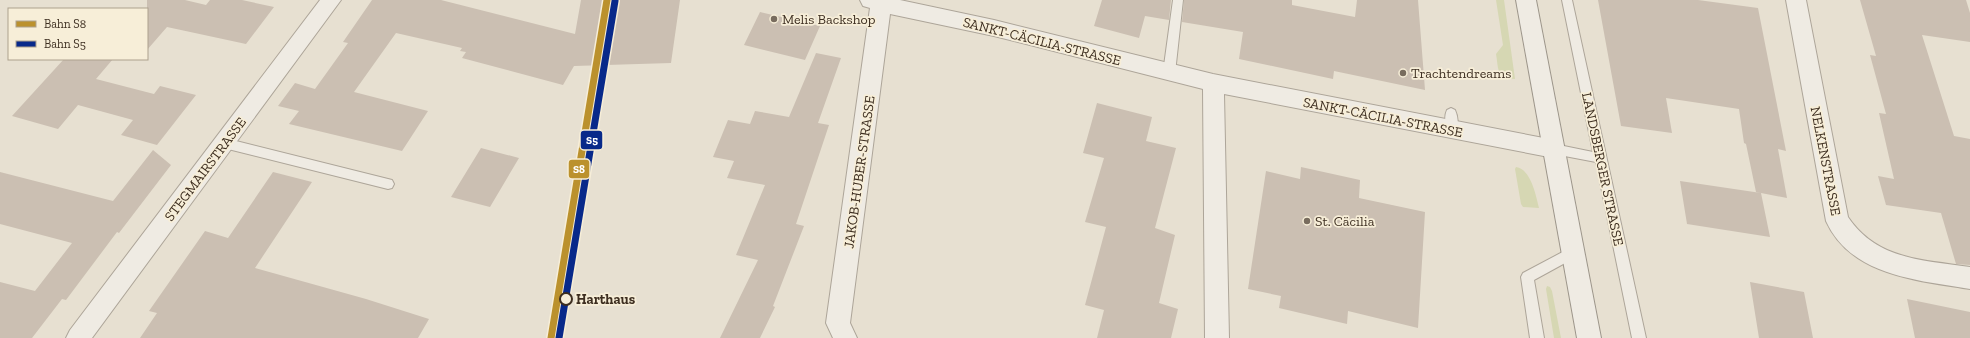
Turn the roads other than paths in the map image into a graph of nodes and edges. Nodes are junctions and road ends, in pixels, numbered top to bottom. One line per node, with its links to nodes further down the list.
1 (331, 0): 9 (street, STEGMAIRSTRASSE)
2 (1178, 0): 7 (lane)
3 (1526, 0): 10 (street)
4 (1567, 0): 11 (lane, LANDSBERGER STRASSE)
5 (1796, 0): 14 (street, NELKENSTRASSE)
6 (876, 2): 7 (street, SANKT-CÄCILIA-STRASSE); 16 (street, JAKOB-HUBER-STRASSE)
7 (1169, 73): 8 (street, SANKT-CÄCILIA-STRASSE)
8 (1213, 83): 10 (street, SANKT-CÄCILIA-STRASSE); 17 (street)
9 (224, 143): 12 (lane); 15 (street, STEGMAIRSTRASSE)
10 (1554, 149): 11 (lane); 13 (street)
11 (1600, 158): 20 (lane, LANDSBERGER STRASSE)
12 (388, 184)
13 (1572, 253): 18 (lane); 19 (street)
14 (1970, 278)
15 (78, 338)
16 (845, 338)
17 (1217, 338)
18 (1538, 338)
19 (1589, 338)
20 (1639, 338)

